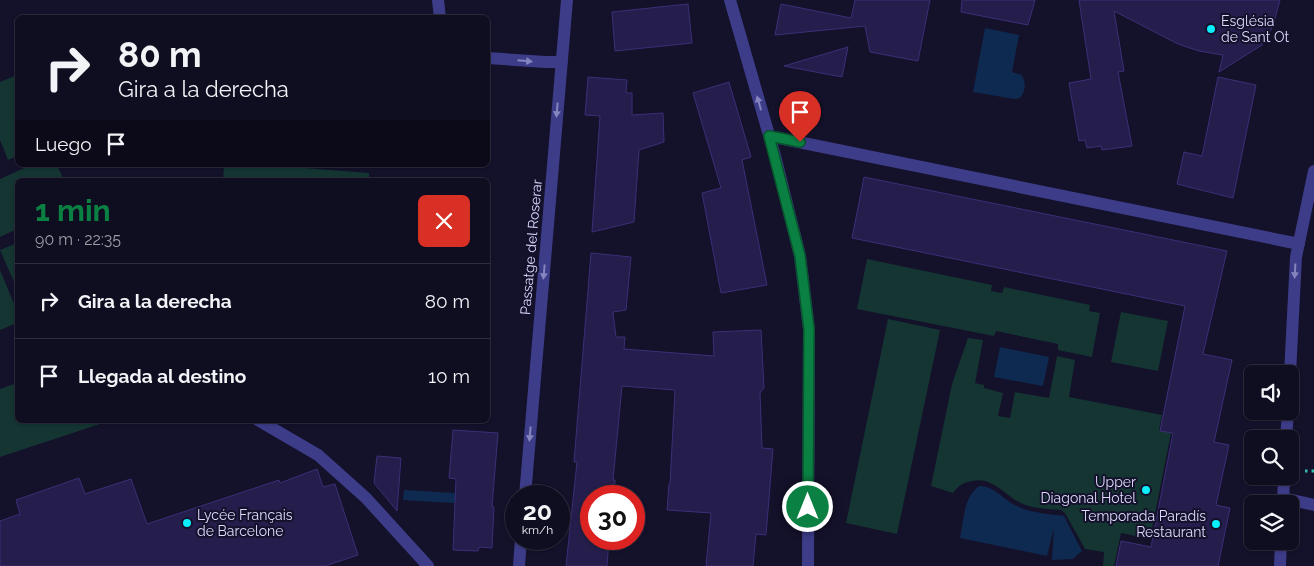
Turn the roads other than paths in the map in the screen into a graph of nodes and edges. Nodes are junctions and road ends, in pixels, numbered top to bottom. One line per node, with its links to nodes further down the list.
1 (438, 0): 4 (street)
2 (567, 0): 6 (street, Passatge del Roserar)
3 (730, 0): 7 (street, one-way to 3)
4 (440, 15)
5 (490, 58): 6 (street, one-way to 6)
6 (562, 62): 12 (street, Passatge del Roserar, one-way to 12)
7 (769, 136): 9 (street); 19 (street)
8 (1314, 171): 9 (street)
9 (1298, 244): 10 (street, one-way to 10)
10 (1290, 365)
11 (263, 423): 17 (street)
12 (525, 485)
13 (1299, 503): 14 (street)
14 (1314, 505)
15 (520, 550): 18 (street)
16 (1281, 550): 20 (street)
17 (428, 566)
18 (518, 566)
19 (808, 566)
20 (1280, 566)

